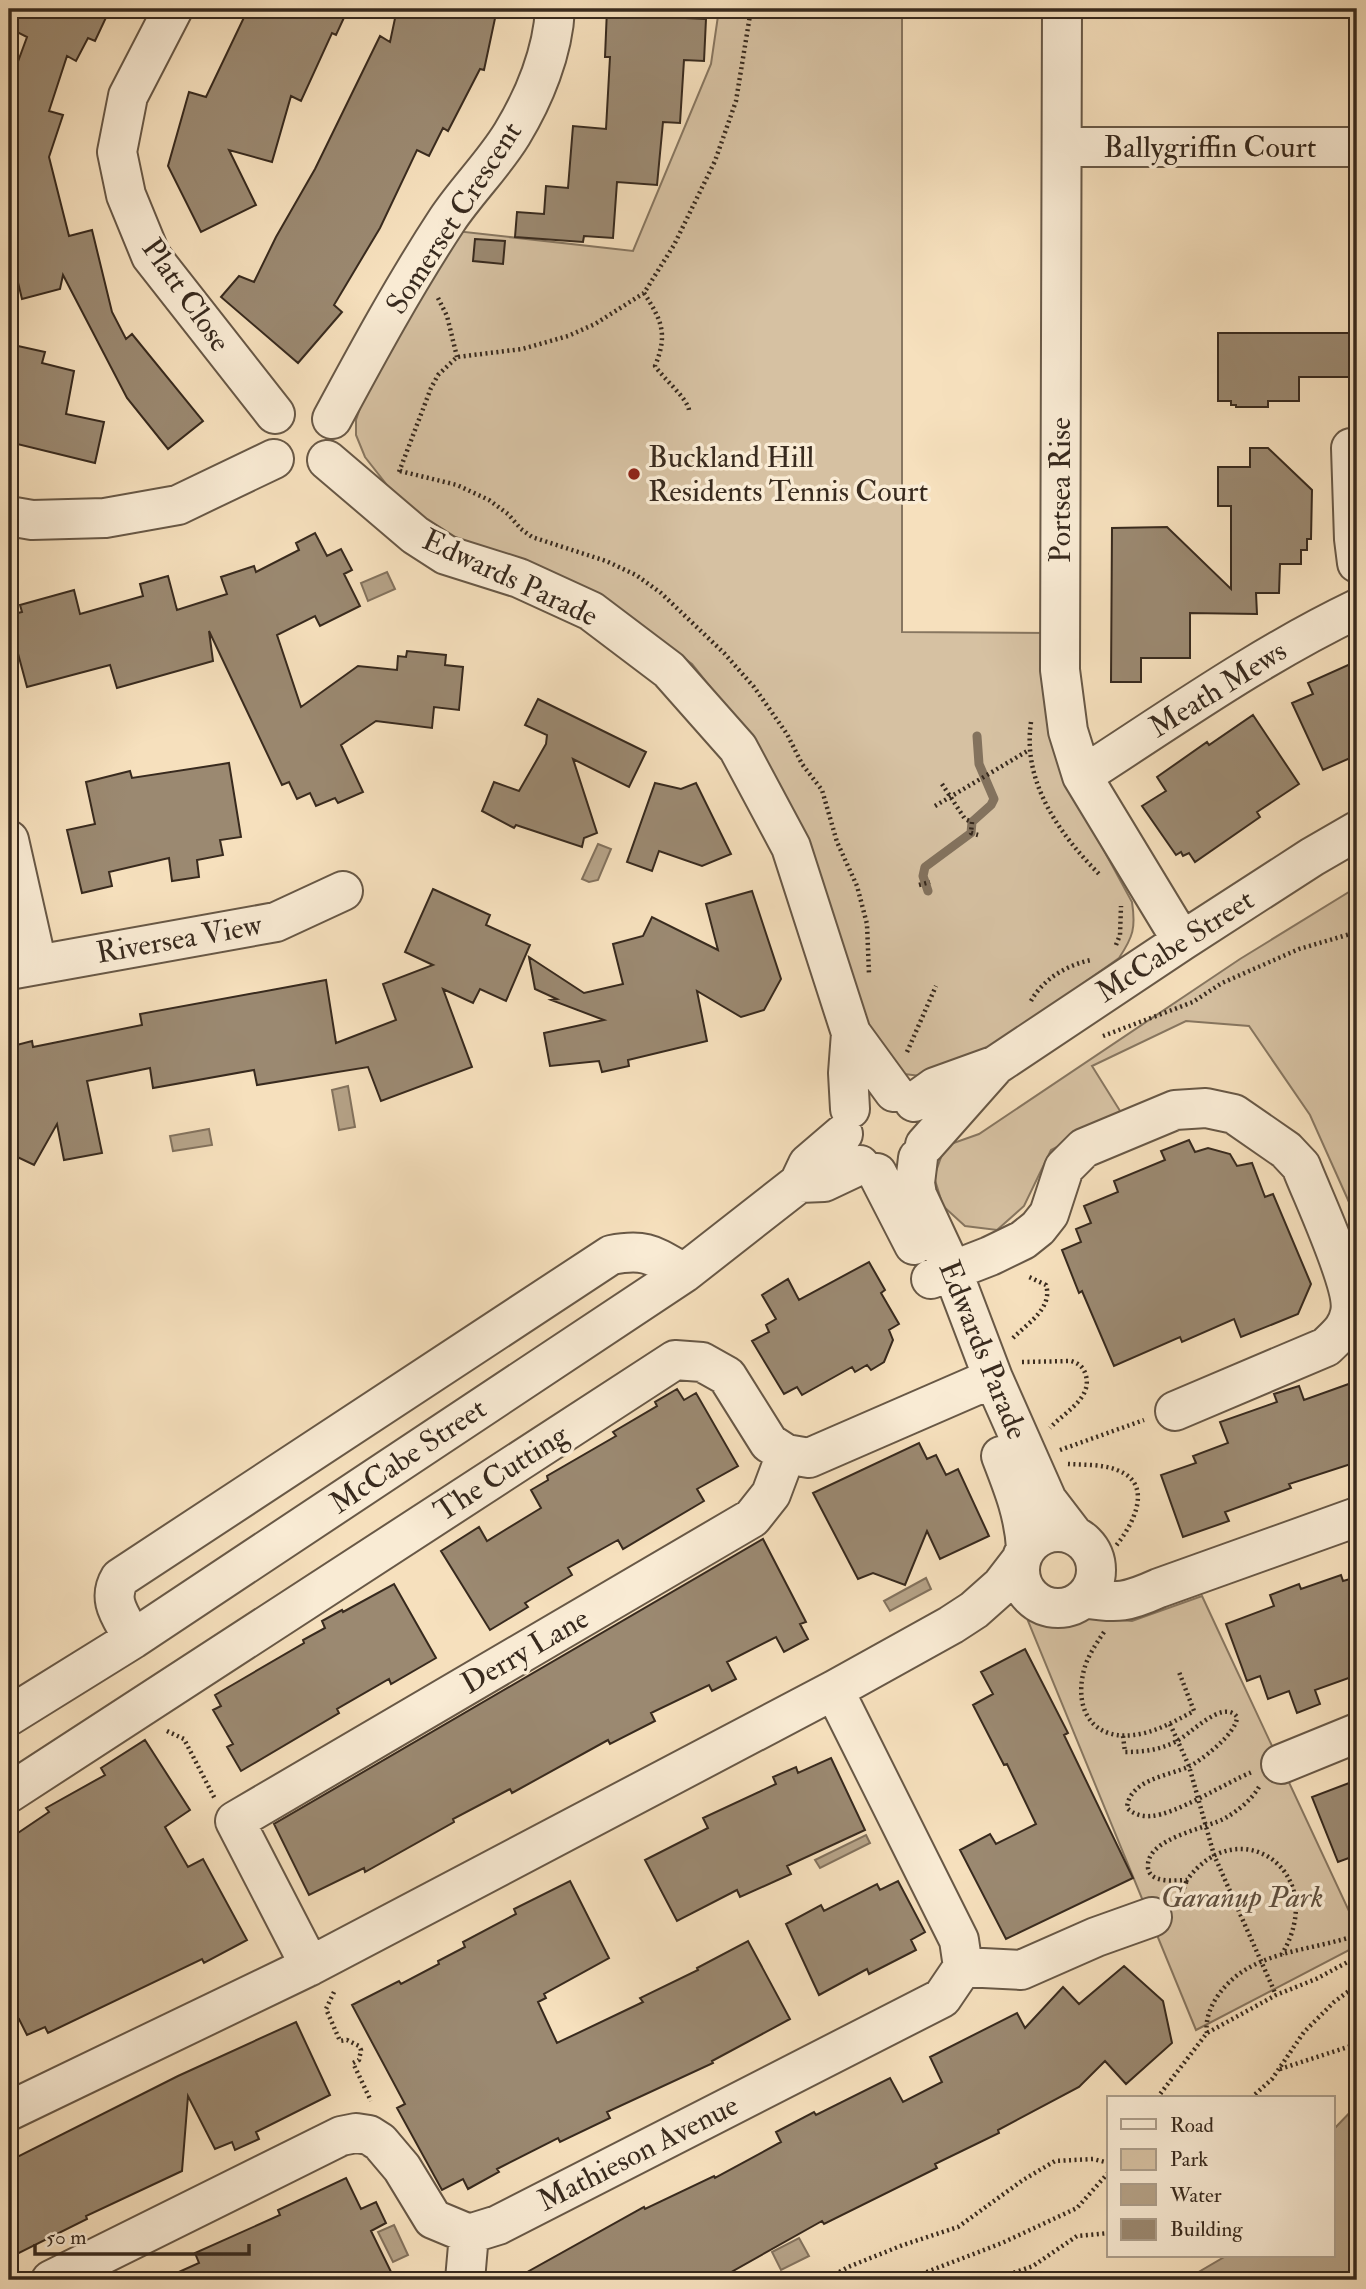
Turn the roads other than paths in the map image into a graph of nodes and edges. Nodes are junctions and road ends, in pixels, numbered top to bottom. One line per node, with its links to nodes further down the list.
1 (173, 9): 6 (street, Platt Close)
2 (555, 9): 7 (street, Somerset Crescent)
3 (1062, 9): 4 (street, Portsea Rise)
4 (1062, 147): 5 (street, Ballygriffin Court); 14 (street, Portsea Rise)
5 (1357, 147)
6 (275, 414): 7 (street); 9 (street)
7 (332, 419): 10 (street, Somerset Crescent)
8 (1352, 448): 12 (street)
9 (274, 459): 10 (street); 11 (street)
10 (327, 460): 20 (street, Edwards Parade)
11 (9, 516)
12 (1357, 563)
13 (1357, 609): 14 (street, Meath Mews)
14 (1082, 776): 18 (street, Portsea Rise)
15 (1357, 831): 18 (street, McCabe Street)
16 (9, 840): 19 (street)
17 (343, 891): 19 (street, Riversea View)
18 (1182, 941): 21 (street, McCabe Street)
19 (23, 967)
20 (851, 1033): 22 (street, Edwards Parade); 23 (street, Edwards Parade)
21 (996, 1065): 22 (street, McCabe Street); 24 (street, McCabe Street)
22 (904, 1097): 23 (street, McCabe Street); 24 (street)
23 (857, 1145): 24 (street, McCabe Street); 25 (street, McCabe Street); 26 (street, Edwards Parade)
24 (921, 1151): 26 (street, Edwards Parade)
25 (684, 1273): 37 (street, McCabe Street); 37 (street)
26 (941, 1275): 27 (street, Edwards Parade); 28 (street)
27 (995, 1375): 29 (street); 31 (street, Edwards Parade); 32 (street, Edwards Parade)
28 (1175, 1411)
29 (786, 1454): 42 (street, The Cutting); 44 (street, Derry Lane)
30 (1357, 1517): 33 (street)
31 (1095, 1548): 32 (street); 33 (street, Edwards Parade); 35 (street)
32 (1023, 1554): 34 (street, Edwards Parade); 36 (street)
33 (1159, 1588): 35 (street)
34 (1033, 1600): 35 (street); 36 (street)
35 (1096, 1612)
36 (951, 1625): 38 (street)
37 (133, 1639): 39 (street, McCabe Street)
38 (834, 1690): 44 (street); 45 (street)
39 (9, 1716)
40 (1357, 1733): 41 (street)
41 (1267, 1772)
42 (9, 1793)
43 (1152, 1917): 45 (street)
44 (310, 1966): 46 (street)
45 (963, 1967): 47 (street, Mathieson Avenue)
46 (10, 2108)
47 (469, 2234): 48 (street); 49 (street)
48 (51, 2280)
49 (465, 2280)

